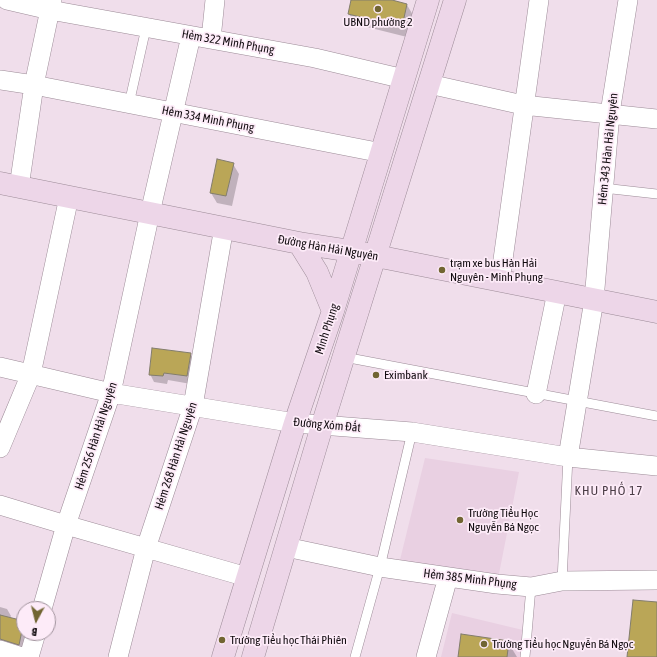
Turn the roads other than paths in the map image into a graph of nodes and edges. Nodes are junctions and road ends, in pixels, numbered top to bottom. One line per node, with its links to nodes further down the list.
1 (7, 0): 7 (street, Hẻm 322 Minh Phụng)
2 (215, 0): 10 (street)
3 (428, 0): 11 (main road, Minh Phụng)
4 (455, 0): 13 (main road, Minh Phụng)
5 (628, 0): 18 (street, Hẻm 343 Hàn Hải Nguyên)
6 (535, 1): 16 (street)
7 (51, 5): 8 (street, Hẻm 322 Minh Phụng); 14 (street)
8 (146, 28): 9 (street, Hẻm 322 Minh Phụng); 15 (lane)
9 (191, 36): 10 (street, Hẻm 322 Minh Phụng); 17 (street, Hẻm 256 Hàn Hải Nguyên)
10 (211, 40): 11 (street, Hẻm 322 Minh Phụng)
11 (404, 79): 20 (main road, Minh Phụng)
12 (0, 80): 14 (street, Hẻm 334 Minh Phụng)
13 (429, 84): 16 (street); 29 (main road, Minh Phụng)
14 (34, 85): 15 (street, Hẻm 334 Minh Phụng); 21 (street)
15 (129, 104): 17 (street, Hẻm 334 Minh Phụng)
16 (523, 105): 18 (street); 30 (street)
17 (173, 112): 20 (street, Hẻm 334 Minh Phụng); 25 (street, Hẻm 256 Hàn Hải Nguyên)
18 (610, 113): 19 (street); 22 (street, Hẻm 343 Hàn Hải Nguyên)
19 (657, 119)
20 (382, 153): 28 (main road, Minh Phụng)
21 (10, 185): 24 (main road, Đường Hàn Hải Nguyên)
22 (603, 188): 23 (lane); 32 (street, Hẻm 343 Hàn Hải Nguyên)
23 (657, 194)
24 (69, 197): 25 (main road, Đường Hàn Hải Nguyên); 37 (street)
25 (150, 213): 26 (main road, Đường Hàn Hải Nguyên); 38 (street, Hẻm 256 Hàn Hải Nguyên)
26 (224, 227): 27 (main road, Đường Hàn Hải Nguyên); 41 (street, Hẻm 268 Hàn Hải Nguyên)
27 (299, 243): 28 (main road, Đường Hàn Hải Nguyên); 33 (main road)
28 (351, 251): 29 (main road, Đường Hàn Hải Nguyên); 33 (main road, Minh Phụng)
29 (375, 256): 30 (main road, Đường Hàn Hải Nguyên); 35 (main road, Minh Phụng)
30 (500, 281): 31 (main road, Đường Hàn Hải Nguyên)
31 (557, 292): 32 (main road, Đường Hàn Hải Nguyên); 39 (street)
32 (594, 300): 34 (main road, Đường Hàn Hải Nguyên); 40 (street, Hẻm 343 Hàn Hải Nguyên)
33 (333, 311): 43 (main road, Minh Phụng)
34 (657, 312)
35 (344, 357): 39 (lane); 44 (main road, Minh Phụng)
36 (0, 367): 37 (street, Đường Xóm Đất)
37 (31, 374): 38 (street, Đường Xóm Đất); 46 (street)
38 (111, 393): 41 (street, Đường Xóm Đất); 50 (street, Hẻm 256 Hàn Hải Nguyên)
39 (536, 394): 40 (lane)
40 (577, 402): 42 (lane); 47 (street, Hẻm 343 Hàn Hải Nguyên)
41 (193, 406): 43 (street, Đường Xóm Đất); 52 (street, Hẻm 268 Hàn Hải Nguyên)
42 (657, 416)
43 (295, 423): 44 (street, Đường Xóm Đất); 54 (main road, Minh Phụng)
44 (322, 426): 45 (street, Đường Xóm Đất); 51 (main road, Minh Phụng)
45 (412, 432): 47 (street, Đường Xóm Đất); 53 (lane)
46 (0, 448)
47 (568, 457): 48 (street, Đường Xóm Đất); 57 (lane)
48 (657, 466)
49 (0, 505): 50 (street)
50 (66, 525): 52 (street); 59 (street, Hẻm 256 Hàn Hải Nguyên)
51 (286, 547): 53 (street, Hẻm 385 Minh Phụng); 66 (main road, Minh Phụng)
52 (146, 548): 54 (street); 64 (street, Hẻm 268 Hàn Hải Nguyên)
53 (380, 567): 55 (street, Hẻm 385 Minh Phụng); 67 (lane)
54 (247, 577): 65 (main road, Minh Phụng)
55 (448, 577): 58 (street, Hẻm 385 Minh Phụng); 68 (street)
56 (656, 580): 57 (street, Hẻm 385 Minh Phụng)
57 (562, 581): 58 (street, Hẻm 385 Minh Phụng)
58 (531, 587): 69 (lane)
59 (44, 601)
60 (34, 641): 63 (street)
61 (0, 650): 62 (street)
62 (22, 657)
63 (29, 657)
64 (118, 657)
65 (223, 657)
66 (253, 657)
67 (355, 657)
68 (426, 657)
69 (525, 657)

